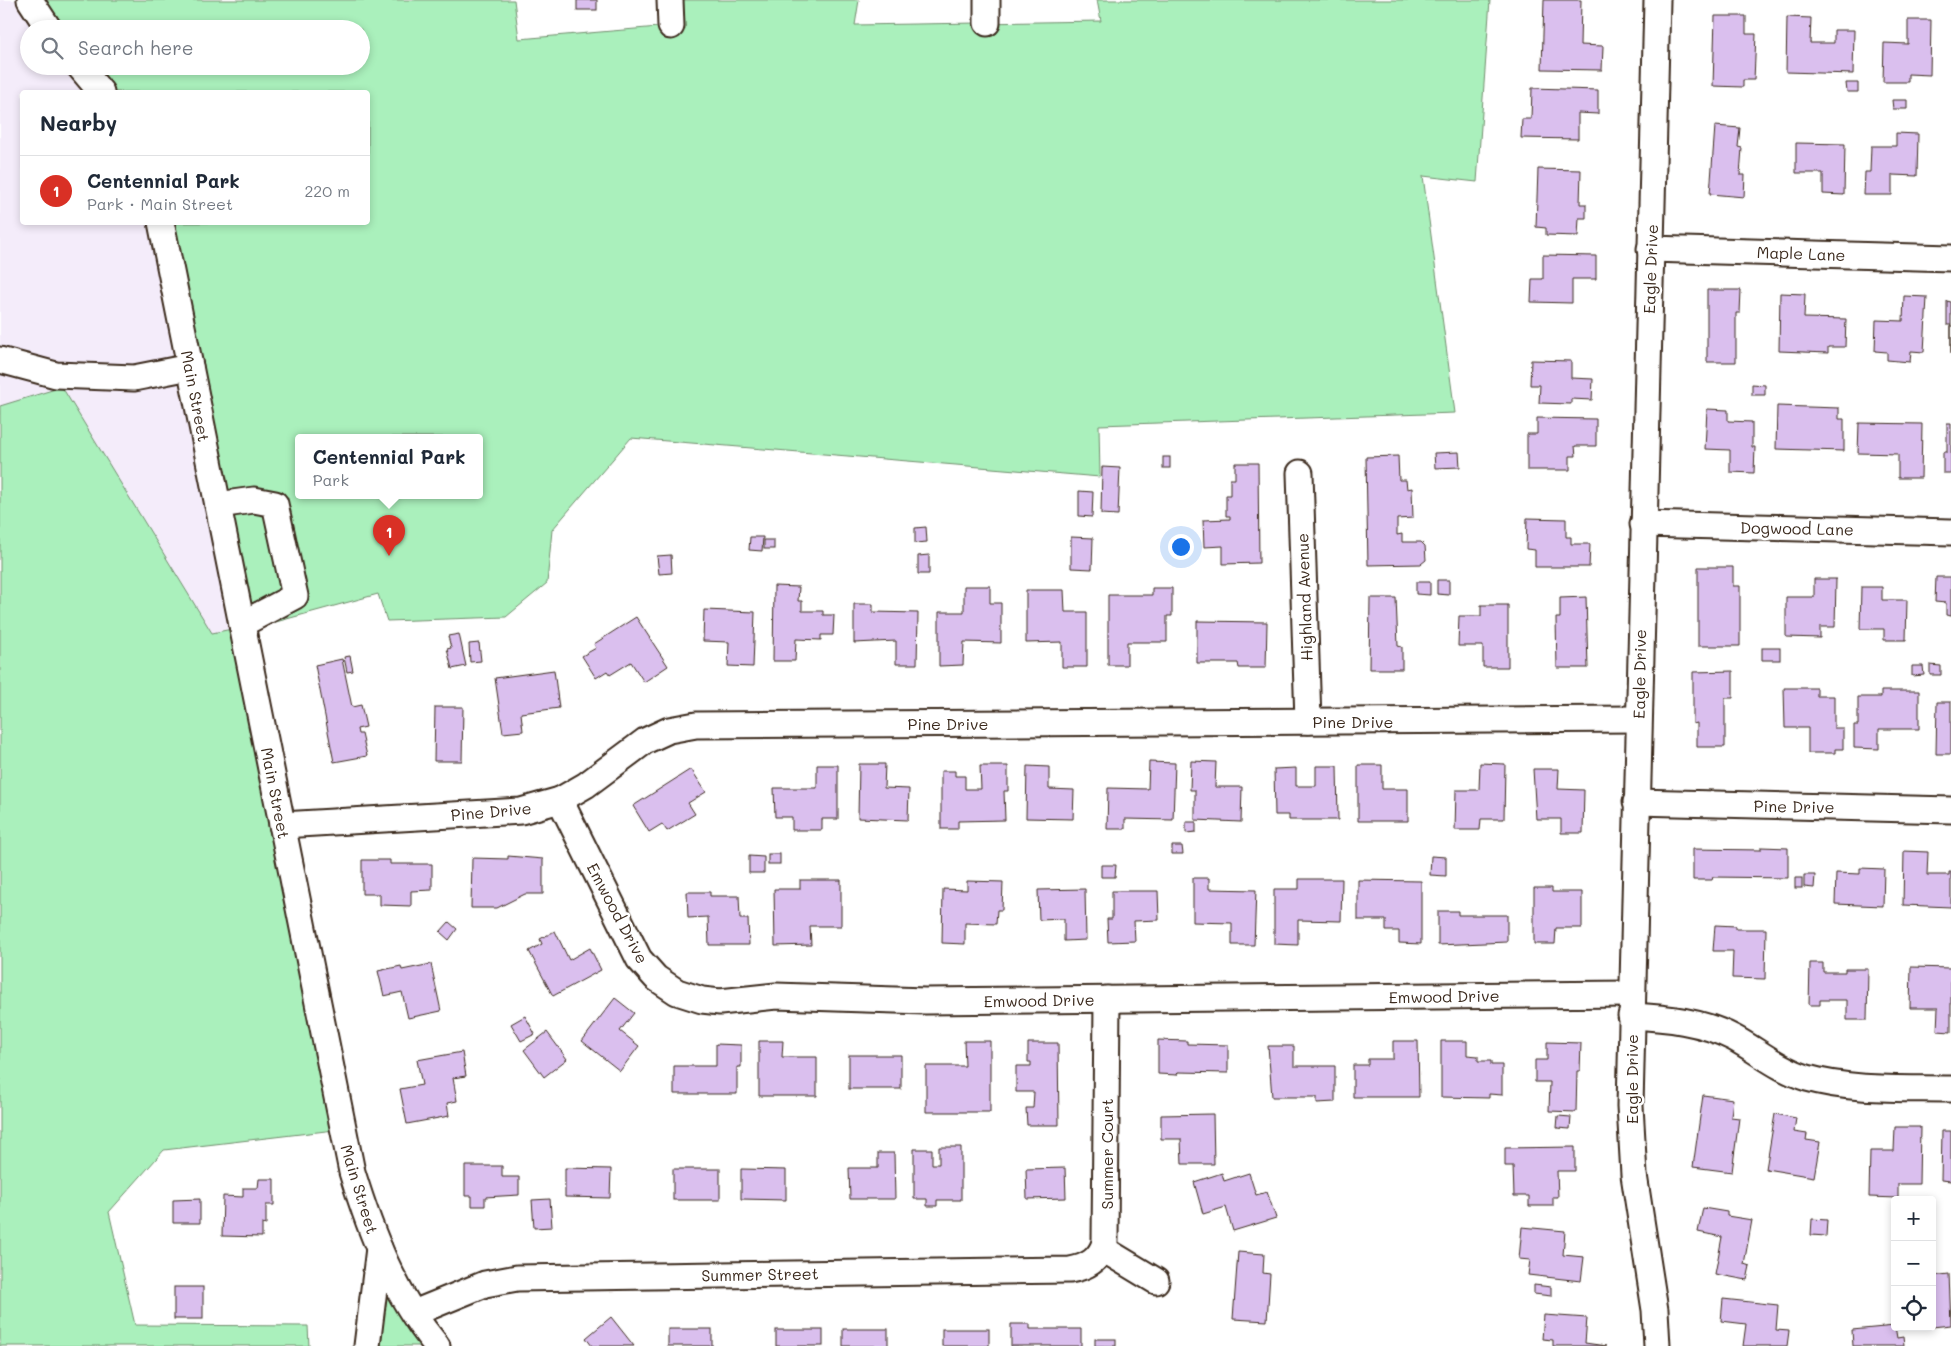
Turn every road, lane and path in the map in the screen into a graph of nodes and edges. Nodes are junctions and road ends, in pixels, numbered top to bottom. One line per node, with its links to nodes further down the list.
1 (30, 0): 4 (street)
2 (670, 0): 5 (street)
3 (1657, 0): 9 (street, Eagle Drive)
4 (43, 20)
5 (671, 26)
6 (86, 75): 7 (street)
7 (98, 90)
8 (162, 225): 12 (street, Main Street)
9 (1650, 249): 10 (street, Maple Lane); 15 (street, Eagle Drive)
10 (1951, 258)
11 (0, 360): 12 (street)
12 (190, 367): 14 (street, Main Street)
13 (1300, 473): 19 (street, Highland Avenue)
14 (218, 505): 17 (street, Main Street); 17 (street)
15 (1643, 524): 16 (street, Dogwood Lane); 18 (street, Eagle Drive)
16 (1951, 532)
17 (242, 624): 23 (street, Main Street)
18 (1638, 719): 19 (street, Pine Drive); 21 (street, Eagle Drive)
19 (1308, 721): 20 (street, Pine Drive)
20 (560, 800): 23 (street, Pine Drive); 24 (street, Emwood Drive)
21 (1636, 802): 22 (street, Pine Drive); 25 (street, Eagle Drive)
22 (1951, 810)
23 (282, 825): 27 (street, Main Street)
24 (1106, 999): 25 (street, Emwood Drive); 28 (street, Summer Court)
25 (1631, 1005): 26 (street, Emwood Drive); 33 (street, Eagle Drive)
26 (1951, 1089)
27 (379, 1248): 30 (street, Main Street); 31 (street)
28 (1103, 1248): 29 (street); 30 (street, Summer Street)
29 (1156, 1281)
30 (414, 1313): 32 (street, Main Street)
31 (366, 1346)
32 (438, 1346)
33 (1657, 1346)

